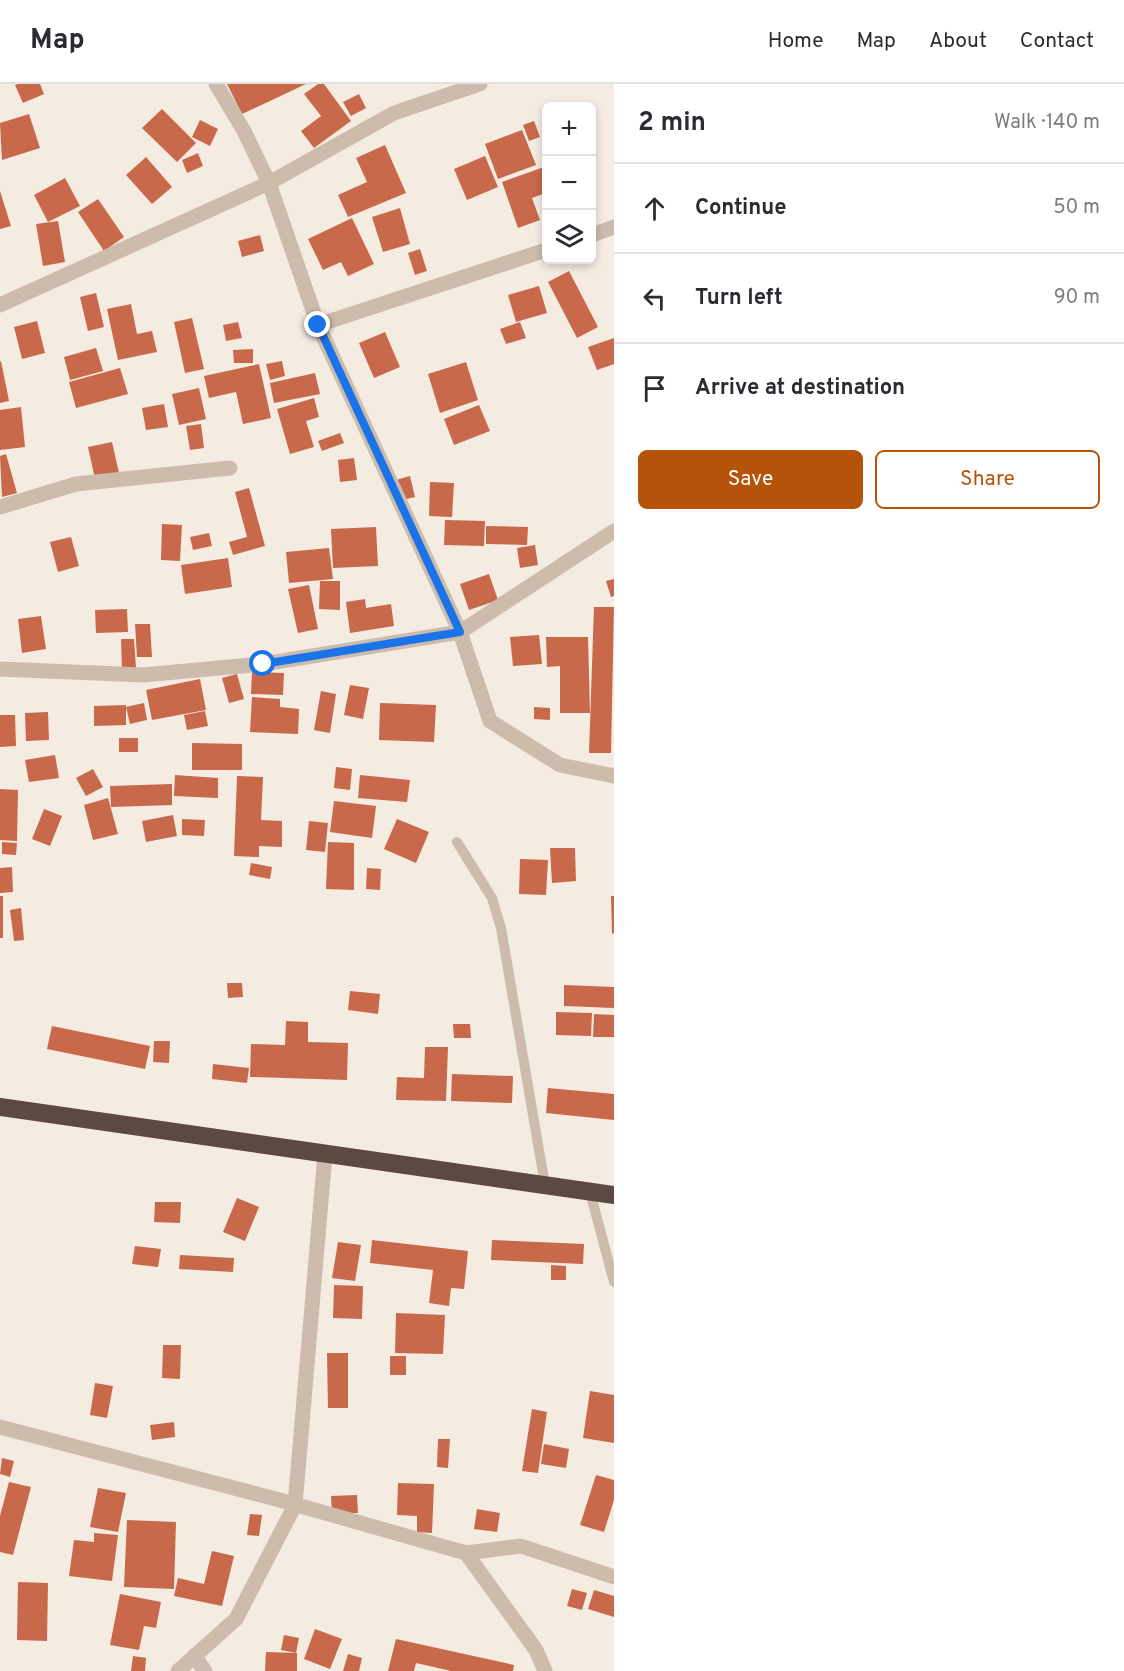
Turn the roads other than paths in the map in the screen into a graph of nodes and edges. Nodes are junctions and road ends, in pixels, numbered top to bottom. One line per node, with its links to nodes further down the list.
1 (216, 84): 3 (street)
2 (480, 84): 3 (street)
3 (269, 183): 7 (street); 8 (street)
4 (614, 227): 5 (street)
5 (596, 233)
6 (542, 251): 8 (street)
7 (0, 305)
8 (318, 325): 12 (street)
9 (230, 468): 10 (street)
10 (0, 507)
11 (614, 531): 12 (street)
12 (460, 632): 13 (street); 14 (street)
13 (0, 669)
14 (614, 776)
15 (457, 842): 18 (lane)
16 (0, 1107): 17 (highway)
17 (325, 1154): 18 (highway); 23 (street)
18 (545, 1185): 19 (highway)
19 (590, 1192): 20 (highway); 21 (lane)
20 (614, 1195)
21 (614, 1282)
22 (0, 1427): 23 (street)
23 (295, 1505): 24 (street); 26 (street)
24 (466, 1553): 25 (street); 29 (street)
25 (614, 1577)
26 (194, 1656): 27 (street); 28 (street)
27 (178, 1671)
28 (205, 1671)
29 (545, 1671)

